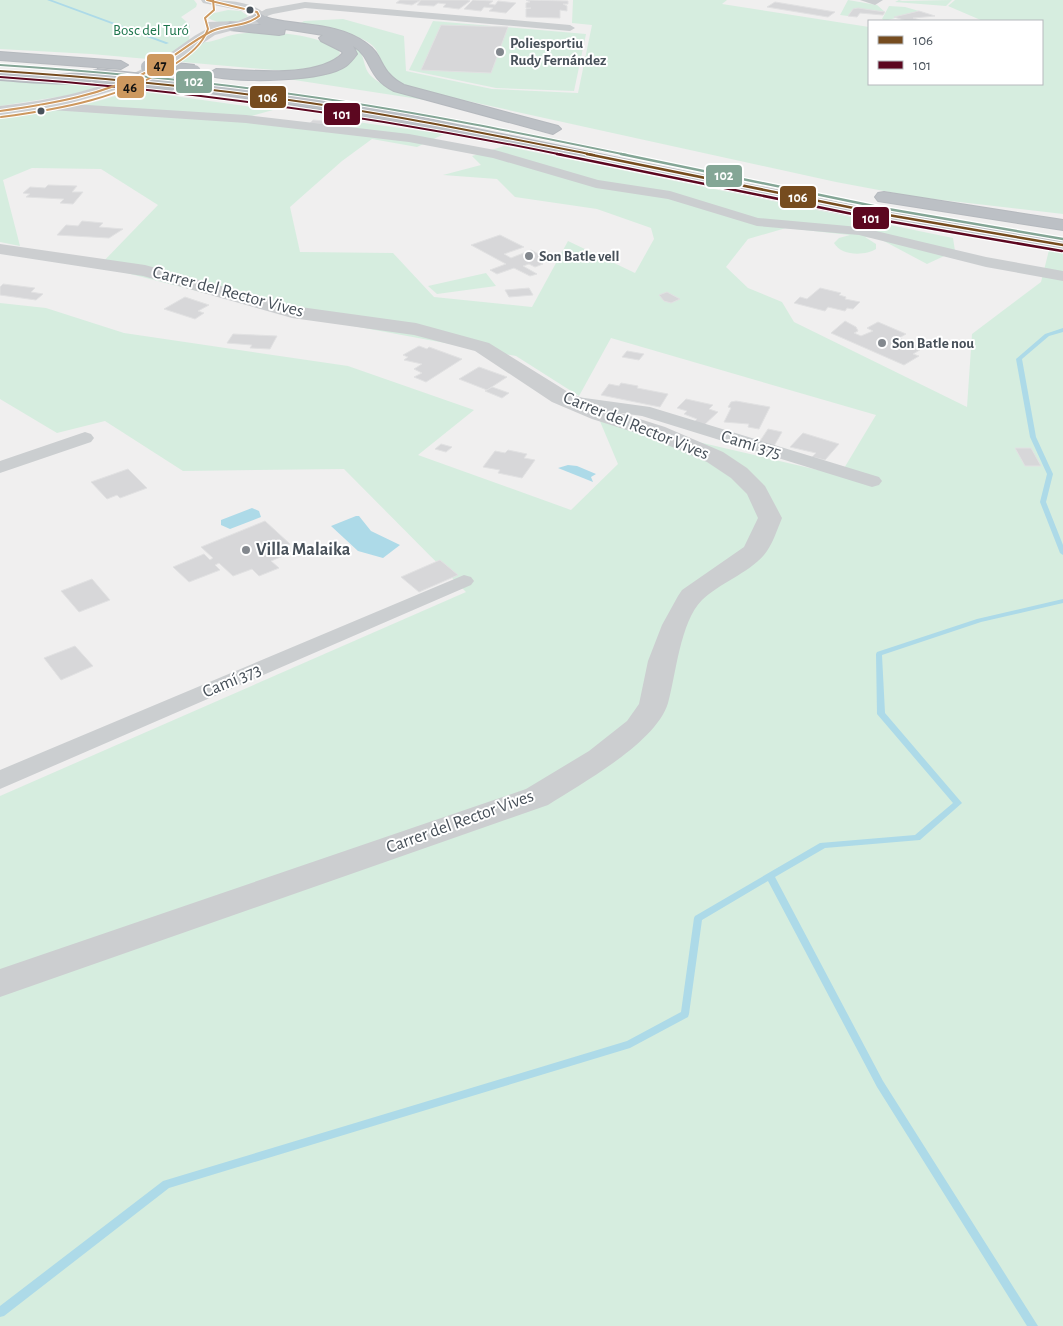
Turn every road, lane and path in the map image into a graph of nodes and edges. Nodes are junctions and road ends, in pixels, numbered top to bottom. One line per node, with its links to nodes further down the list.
1 (865, 0): 2 (street)
2 (878, 0)
3 (204, 8): 4 (street); 5 (street); 7 (street)
4 (252, 12): 5 (street); 6 (street); 17 (highway)
5 (230, 26): 7 (street); 10 (highway)
6 (570, 28)
7 (192, 43): 13 (street)
8 (0, 56): 10 (highway, bridge)
9 (0, 71): 12 (highway)
10 (194, 72): 17 (highway)
11 (0, 76): 12 (highway)
12 (96, 76): 19 (highway, bridge)
13 (99, 92): 14 (street); 15 (street)
14 (40, 106): 15 (street); 16 (street)
15 (106, 110): 21 (street)
16 (0, 111)
17 (553, 129): 18 (highway)
18 (1063, 225)
19 (1063, 245)
20 (0, 249): 22 (street, Carrer del Rector Vives)
21 (1063, 276)
22 (570, 401): 25 (street, Camí 375); 28 (street, Carrer del Rector Vives)
23 (85, 438): 24 (street)
24 (0, 467)
25 (872, 481)
26 (464, 581): 27 (street, Camí 373)
27 (0, 780)
28 (0, 983)

